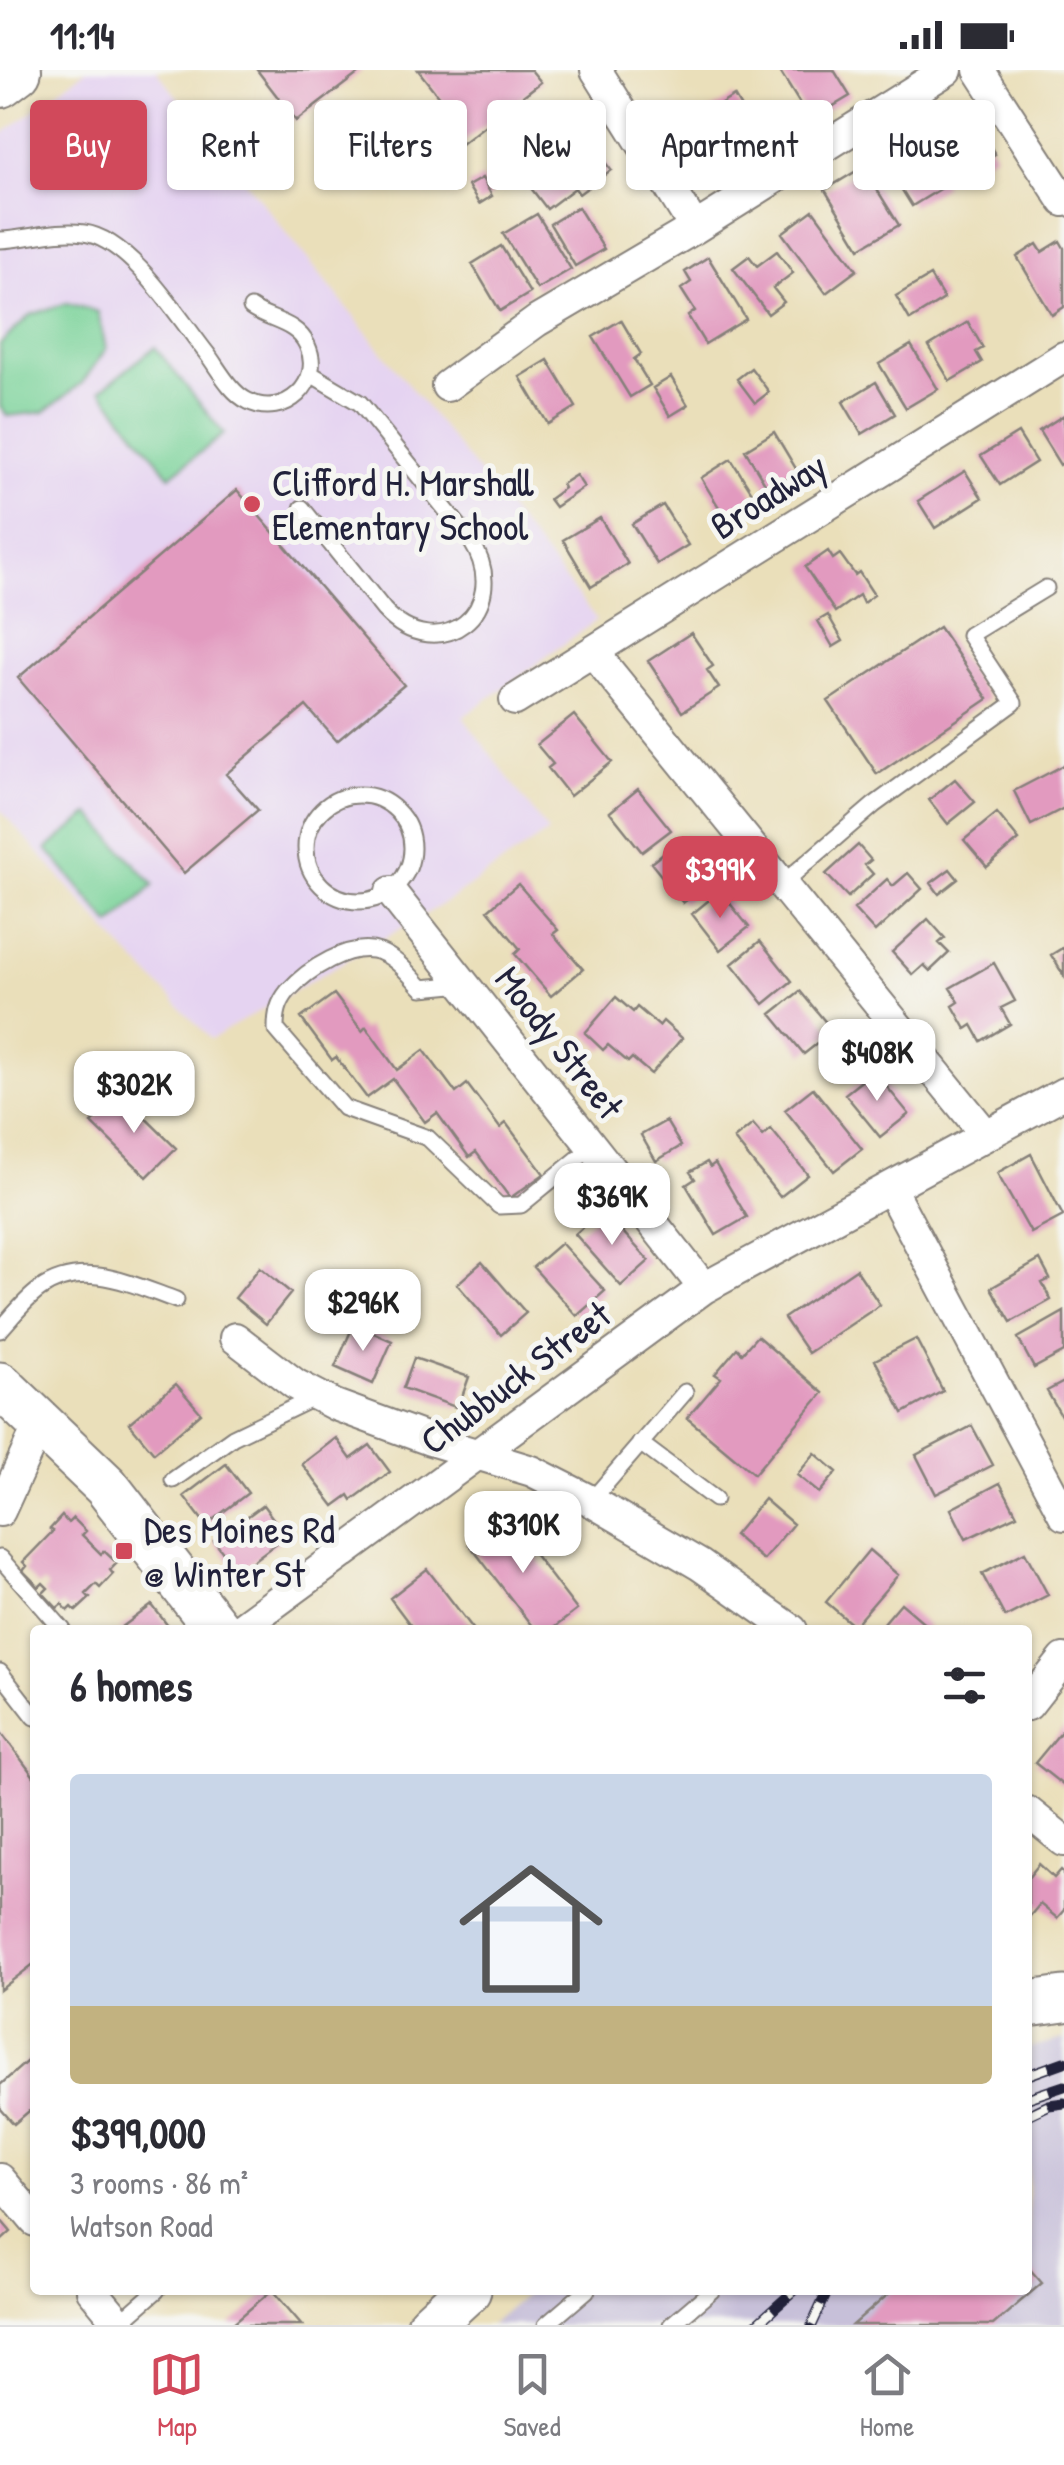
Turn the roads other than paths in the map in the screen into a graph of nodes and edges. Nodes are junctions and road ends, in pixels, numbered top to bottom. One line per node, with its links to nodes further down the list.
1 (16, 70): 5 (main road)
2 (596, 70): 7 (street)
3 (947, 70): 7 (street)
4 (979, 70): 6 (street)
5 (0, 82)
6 (1064, 200)
7 (696, 228): 12 (street)
8 (0, 240): 11 (lane)
9 (251, 308): 11 (lane)
10 (1064, 358): 15 (street, Broadway)
11 (310, 374): 13 (lane)
12 (447, 386)
13 (302, 508)
14 (1046, 588): 17 (lane)
15 (593, 652): 16 (street, Broadway); 17 (street)
16 (515, 700)
17 (782, 884): 21 (street)
18 (392, 892): 18 (lane); 19 (street, Moody Street)
19 (464, 984): 22 (street, Moody Street); 22 (lane)
20 (1064, 1093): 21 (street, Chubbuck Street)
21 (986, 1135): 23 (street, Chubbuck Street)
22 (592, 1147): 24 (street, Moody Street)
23 (890, 1188): 24 (street, Chubbuck Street); 38 (street)
24 (704, 1288): 33 (street, Chubbuck Street)
25 (176, 1300): 26 (lane)
26 (0, 1330)
27 (235, 1338): 30 (street)
28 (0, 1385): 31 (street)
29 (684, 1392): 32 (lane)
30 (318, 1396): 33 (street); 34 (lane)
31 (41, 1422): 37 (street); 41 (street)
32 (640, 1443): 35 (lane); 36 (lane)
33 (481, 1453): 36 (street); 42 (street, Chubbuck Street)
34 (173, 1480)
35 (715, 1499)
36 (591, 1501): 43 (street)
37 (0, 1511)
38 (1064, 1515)
39 (0, 1558): 40 (lane)
40 (59, 1625)
41 (214, 1625)
42 (245, 1625)
43 (785, 1625)
44 (1064, 1659): 46 (street)
45 (0, 1672): 47 (lane)
46 (1032, 1700)
47 (30, 1711)
48 (1032, 1815): 49 (street)
49 (1064, 1841)
50 (1064, 1999): 51 (street)
51 (1032, 2003)
52 (0, 2180): 53 (street)
53 (30, 2216)
54 (96, 2295): 59 (street)
55 (151, 2295): 59 (lane)
56 (463, 2295): 60 (street)
57 (581, 2295): 61 (lane)
58 (706, 2295): 62 (lane)
59 (119, 2324)
60 (430, 2325)
61 (546, 2325)
62 (671, 2325)

